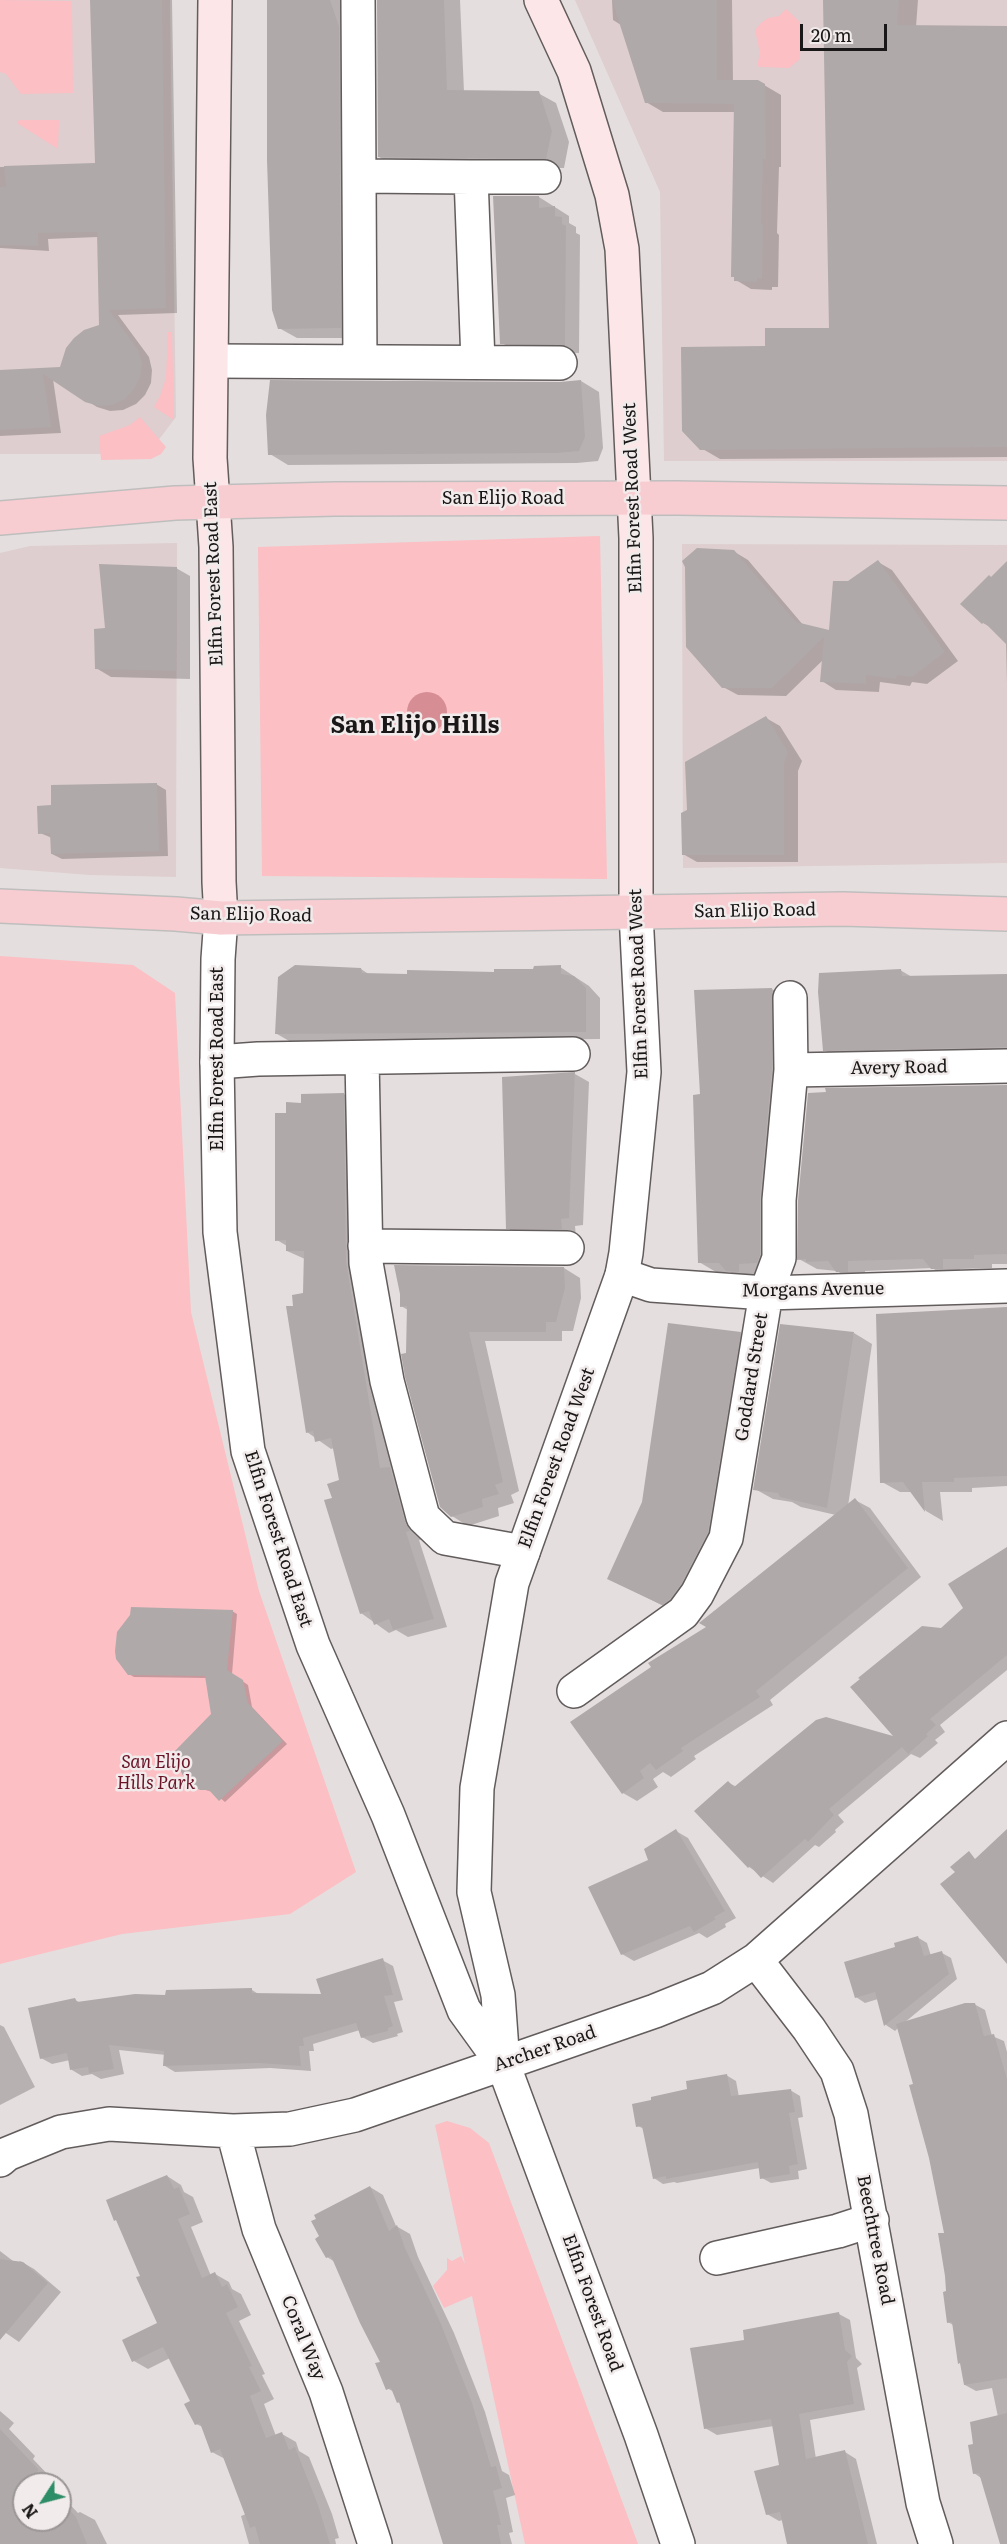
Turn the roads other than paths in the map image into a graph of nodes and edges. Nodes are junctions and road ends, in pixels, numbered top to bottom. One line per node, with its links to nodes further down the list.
1 (215, 0): 7 (main road, Elfin Forest Road East)
2 (358, 0): 4 (street)
3 (541, 0): 11 (main road, Elfin Forest Road West)
4 (359, 176): 5 (street); 8 (street)
5 (471, 177): 6 (street); 9 (street)
6 (544, 177)
7 (212, 361): 8 (street); 13 (main road, Elfin Forest Road East)
8 (360, 362): 9 (street)
9 (478, 362): 10 (street)
10 (561, 363)
11 (635, 498): 12 (main road, San Elijo Road); 13 (main road, San Elijo Road); 16 (main road, Elfin Forest Road West)
12 (1007, 502)
13 (214, 503): 14 (main road, San Elijo Road); 18 (main road, Elfin Forest Road East)
14 (0, 518)
15 (0, 906): 18 (main road, San Elijo Road)
16 (636, 913): 17 (main road, San Elijo Road); 18 (main road, San Elijo Road); 27 (street, Elfin Forest Road West)
17 (1007, 914)
18 (221, 918): 22 (street, Elfin Forest Road East)
19 (790, 998): 24 (street, Goddard Street)
20 (573, 1054): 21 (street)
21 (362, 1058): 22 (street); 25 (street)
22 (217, 1062): 34 (street, Elfin Forest Road East)
23 (1007, 1065): 24 (street, Avery Road)
24 (791, 1070): 29 (street, Goddard Street)
25 (365, 1246): 26 (street); 30 (street)
26 (567, 1248)
27 (621, 1275): 29 (street, Morgans Avenue); 30 (street, Elfin Forest Road West)
28 (1007, 1286): 29 (street, Morgans Avenue)
29 (766, 1293): 31 (street, Goddard Street)
30 (523, 1552): 34 (street, Elfin Forest Road West)
31 (574, 1691)
32 (1007, 1738): 33 (street, Archer Road)
33 (756, 1960): 34 (street, Archer Road); 37 (street, Beechtree Road)
34 (503, 2064): 35 (street, Archer Road); 40 (street, Elfin Forest Road)
35 (233, 2131): 36 (street, Archer Road); 39 (street, Coral Way)
36 (0, 2160)
37 (872, 2220): 38 (street); 41 (street, Beechtree Road)
38 (717, 2258)
39 (375, 2544)
40 (678, 2544)
41 (936, 2544)

